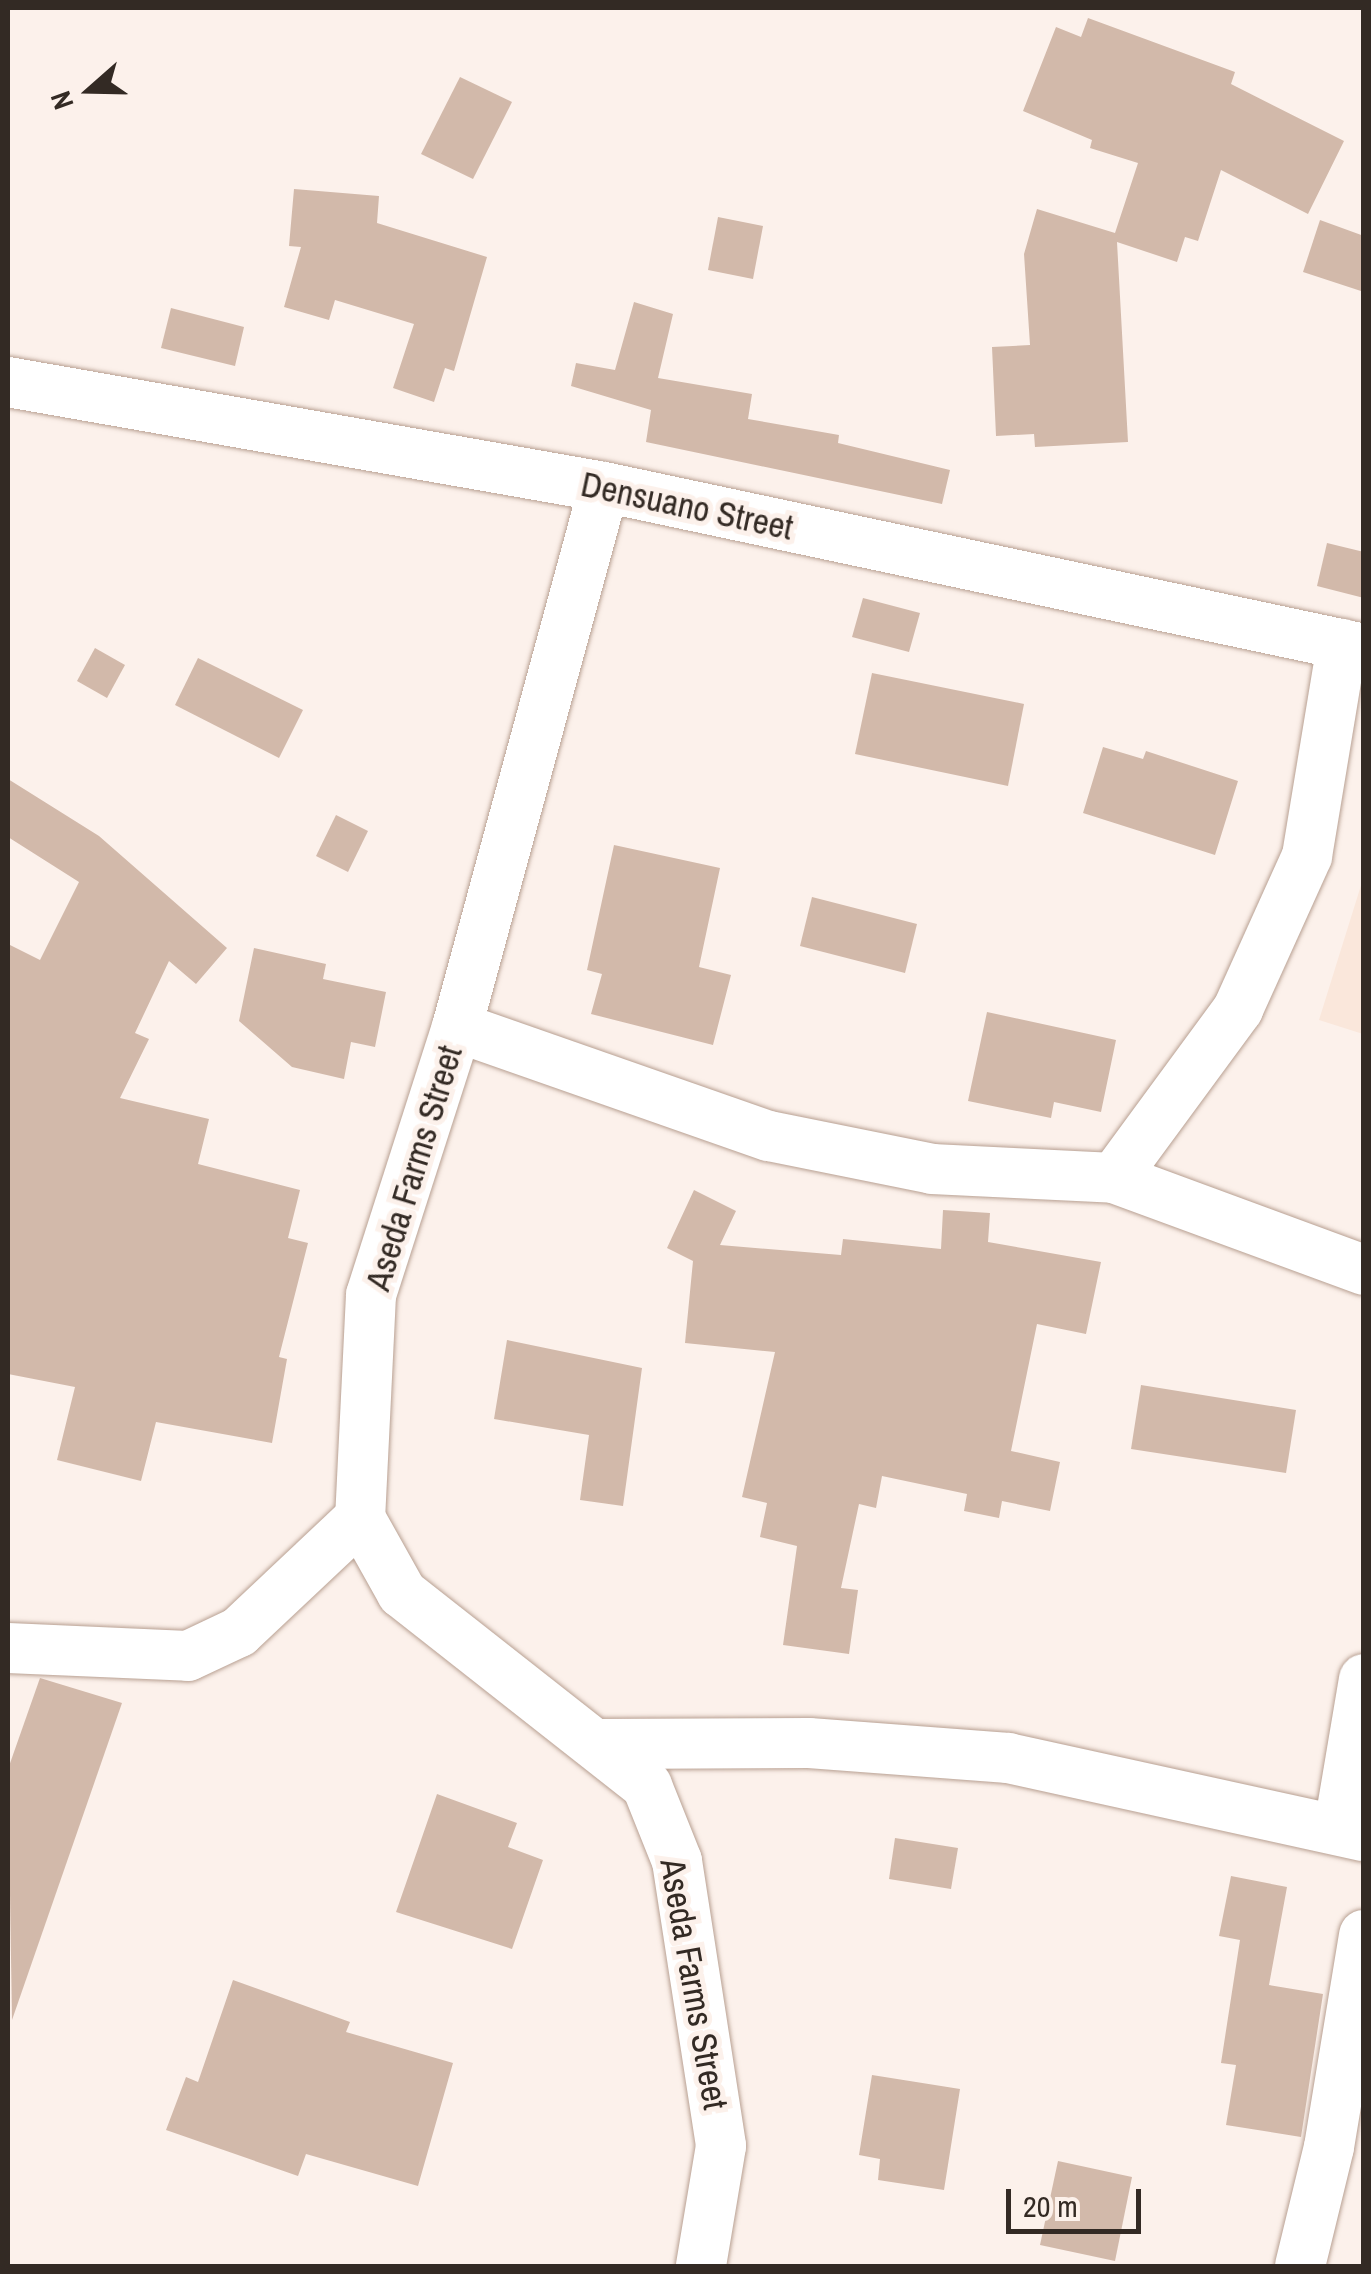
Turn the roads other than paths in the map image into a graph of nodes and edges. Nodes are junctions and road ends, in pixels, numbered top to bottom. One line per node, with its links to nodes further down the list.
1 (8, 382): 2 (street, Densuano Street)
2 (604, 487): 3 (street, Densuano Street); 4 (street, Aseda Farms Street)
3 (1353, 646): 5 (street)
4 (457, 1028): 5 (street); 7 (street, Aseda Farms Street)
5 (1114, 1178): 6 (street)
6 (1364, 1270)
7 (360, 1518): 8 (street); 10 (street, Aseda Farms Street)
8 (8, 1648)
9 (1364, 1679): 11 (street)
10 (597, 1744): 11 (street); 13 (street, Aseda Farms Street)
11 (1351, 1832)
12 (1364, 1935): 14 (street)
13 (701, 2266)
14 (1300, 2266)

